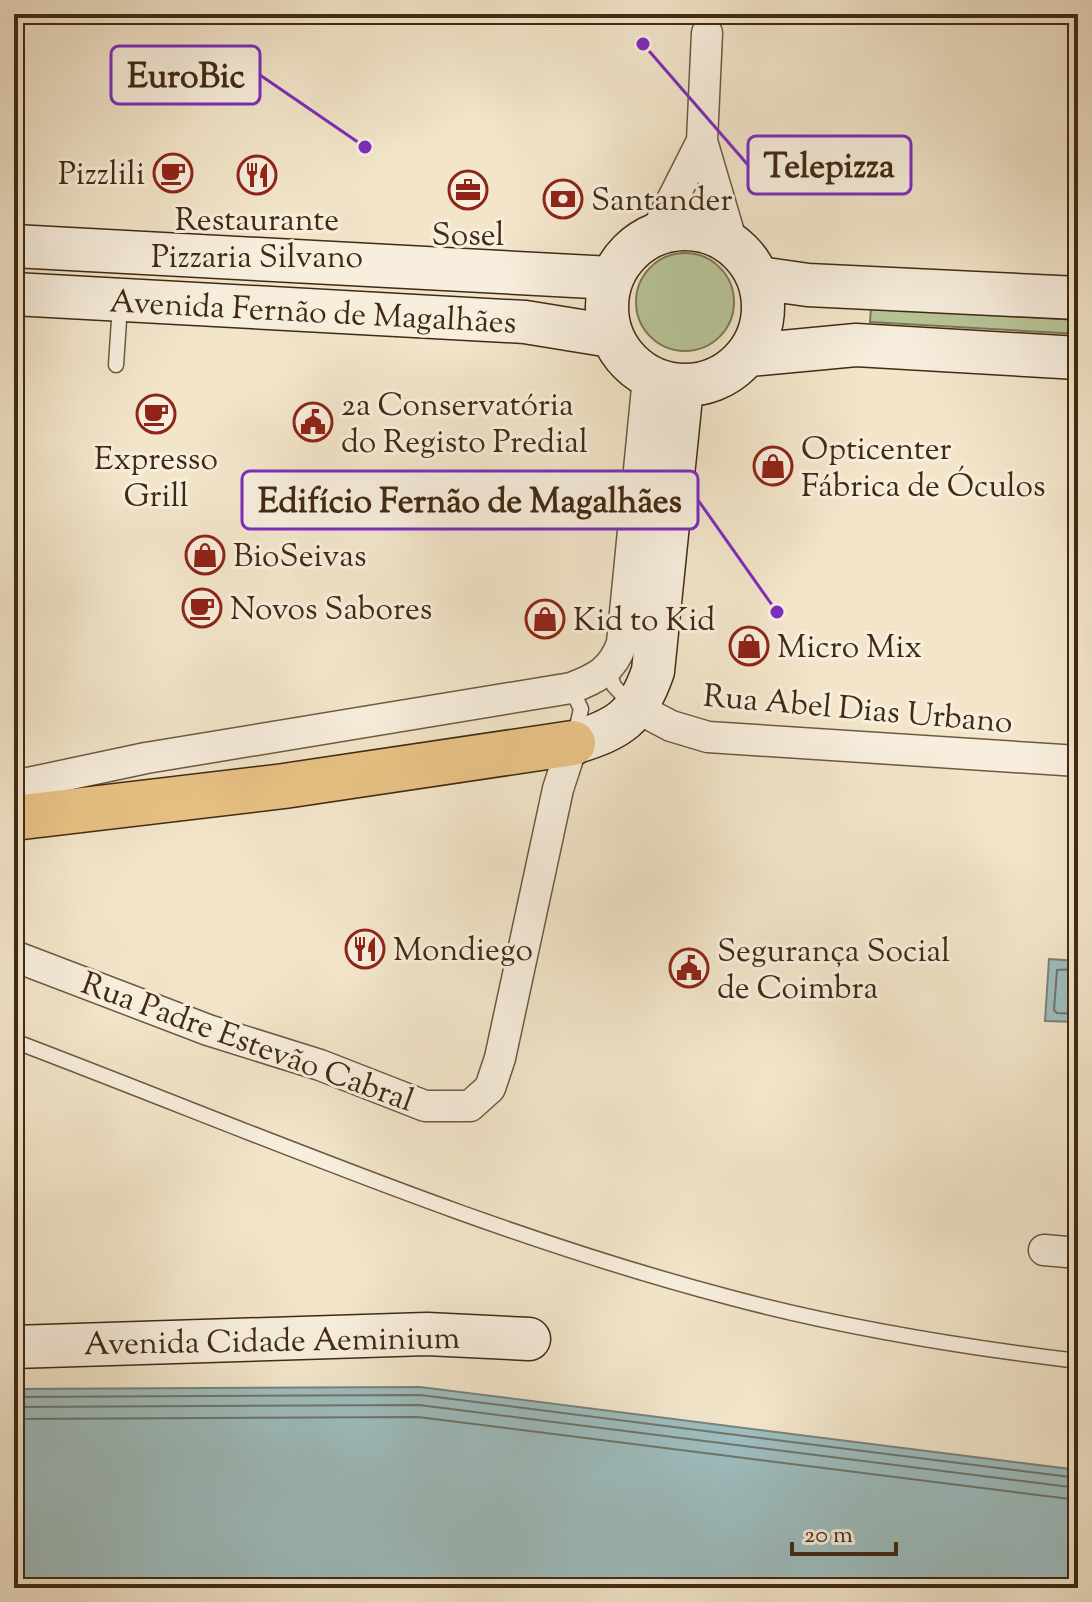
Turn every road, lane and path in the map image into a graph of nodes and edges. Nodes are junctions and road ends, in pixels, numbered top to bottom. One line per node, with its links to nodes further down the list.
1 (707, 33): 2 (street)
2 (702, 141): 3 (street); 4 (street)
3 (655, 234): 4 (main road); 6 (main road)
4 (732, 243): 7 (main road)
5 (14, 246): 6 (main road, Avenida Fernão de Magalhães)
6 (611, 278): 11 (main road)
7 (759, 278): 9 (main road); 12 (main road)
8 (14, 294): 10 (main road, Avenida Fernão de Magalhães)
9 (1078, 298)
10 (120, 300): 11 (main road, Avenida Fernão de Magalhães); 14 (lane)
11 (611, 336): 15 (main road)
12 (749, 355): 13 (main road); 15 (main road)
13 (1078, 358)
14 (116, 365)
15 (665, 382): 16 (street); 18 (main road)
16 (608, 670): 17 (street); 18 (lane)
17 (571, 688): 19 (lane); 21 (street)
18 (637, 708): 19 (main road); 20 (street, Rua Abel Dias Urbano)
19 (573, 743): 22 (highway); 23 (street, Rua Padre Estevão Cabral)
20 (1078, 761)
21 (14, 786)
22 (14, 818)
23 (14, 956)
24 (14, 1041): 29 (lane)
25 (1044, 1250): 26 (street)
26 (1078, 1253)
27 (529, 1339): 28 (main road, Avenida Cidade Aeminium)
28 (14, 1347)
29 (1078, 1361)

